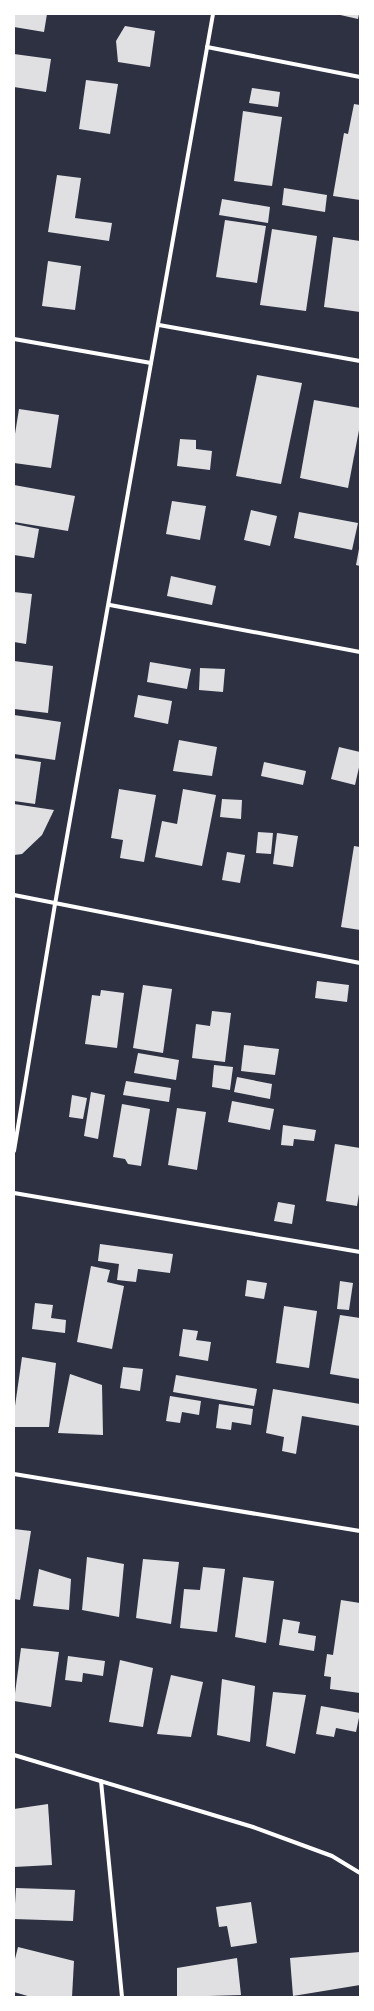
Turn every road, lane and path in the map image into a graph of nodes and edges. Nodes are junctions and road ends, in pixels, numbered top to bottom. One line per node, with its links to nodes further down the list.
1 (213, 14): 2 (street)
2 (207, 47): 3 (street); 4 (street)
3 (360, 77)
4 (159, 325): 6 (street); 7 (street)
5 (14, 339): 7 (street)
6 (360, 361)
7 (151, 363): 8 (street)
8 (110, 605): 9 (street); 11 (street)
9 (360, 652)
10 (14, 895): 11 (street)
11 (55, 904): 12 (street); 13 (street)
12 (360, 963)
13 (15, 1141): 14 (street)
14 (14, 1151)
15 (14, 1193): 16 (street)
16 (360, 1252)
17 (14, 1474): 18 (street)
18 (360, 1531)
19 (14, 1755): 20 (street)
20 (101, 1781): 21 (street); 22 (street)
21 (360, 1873)
22 (122, 1997)

